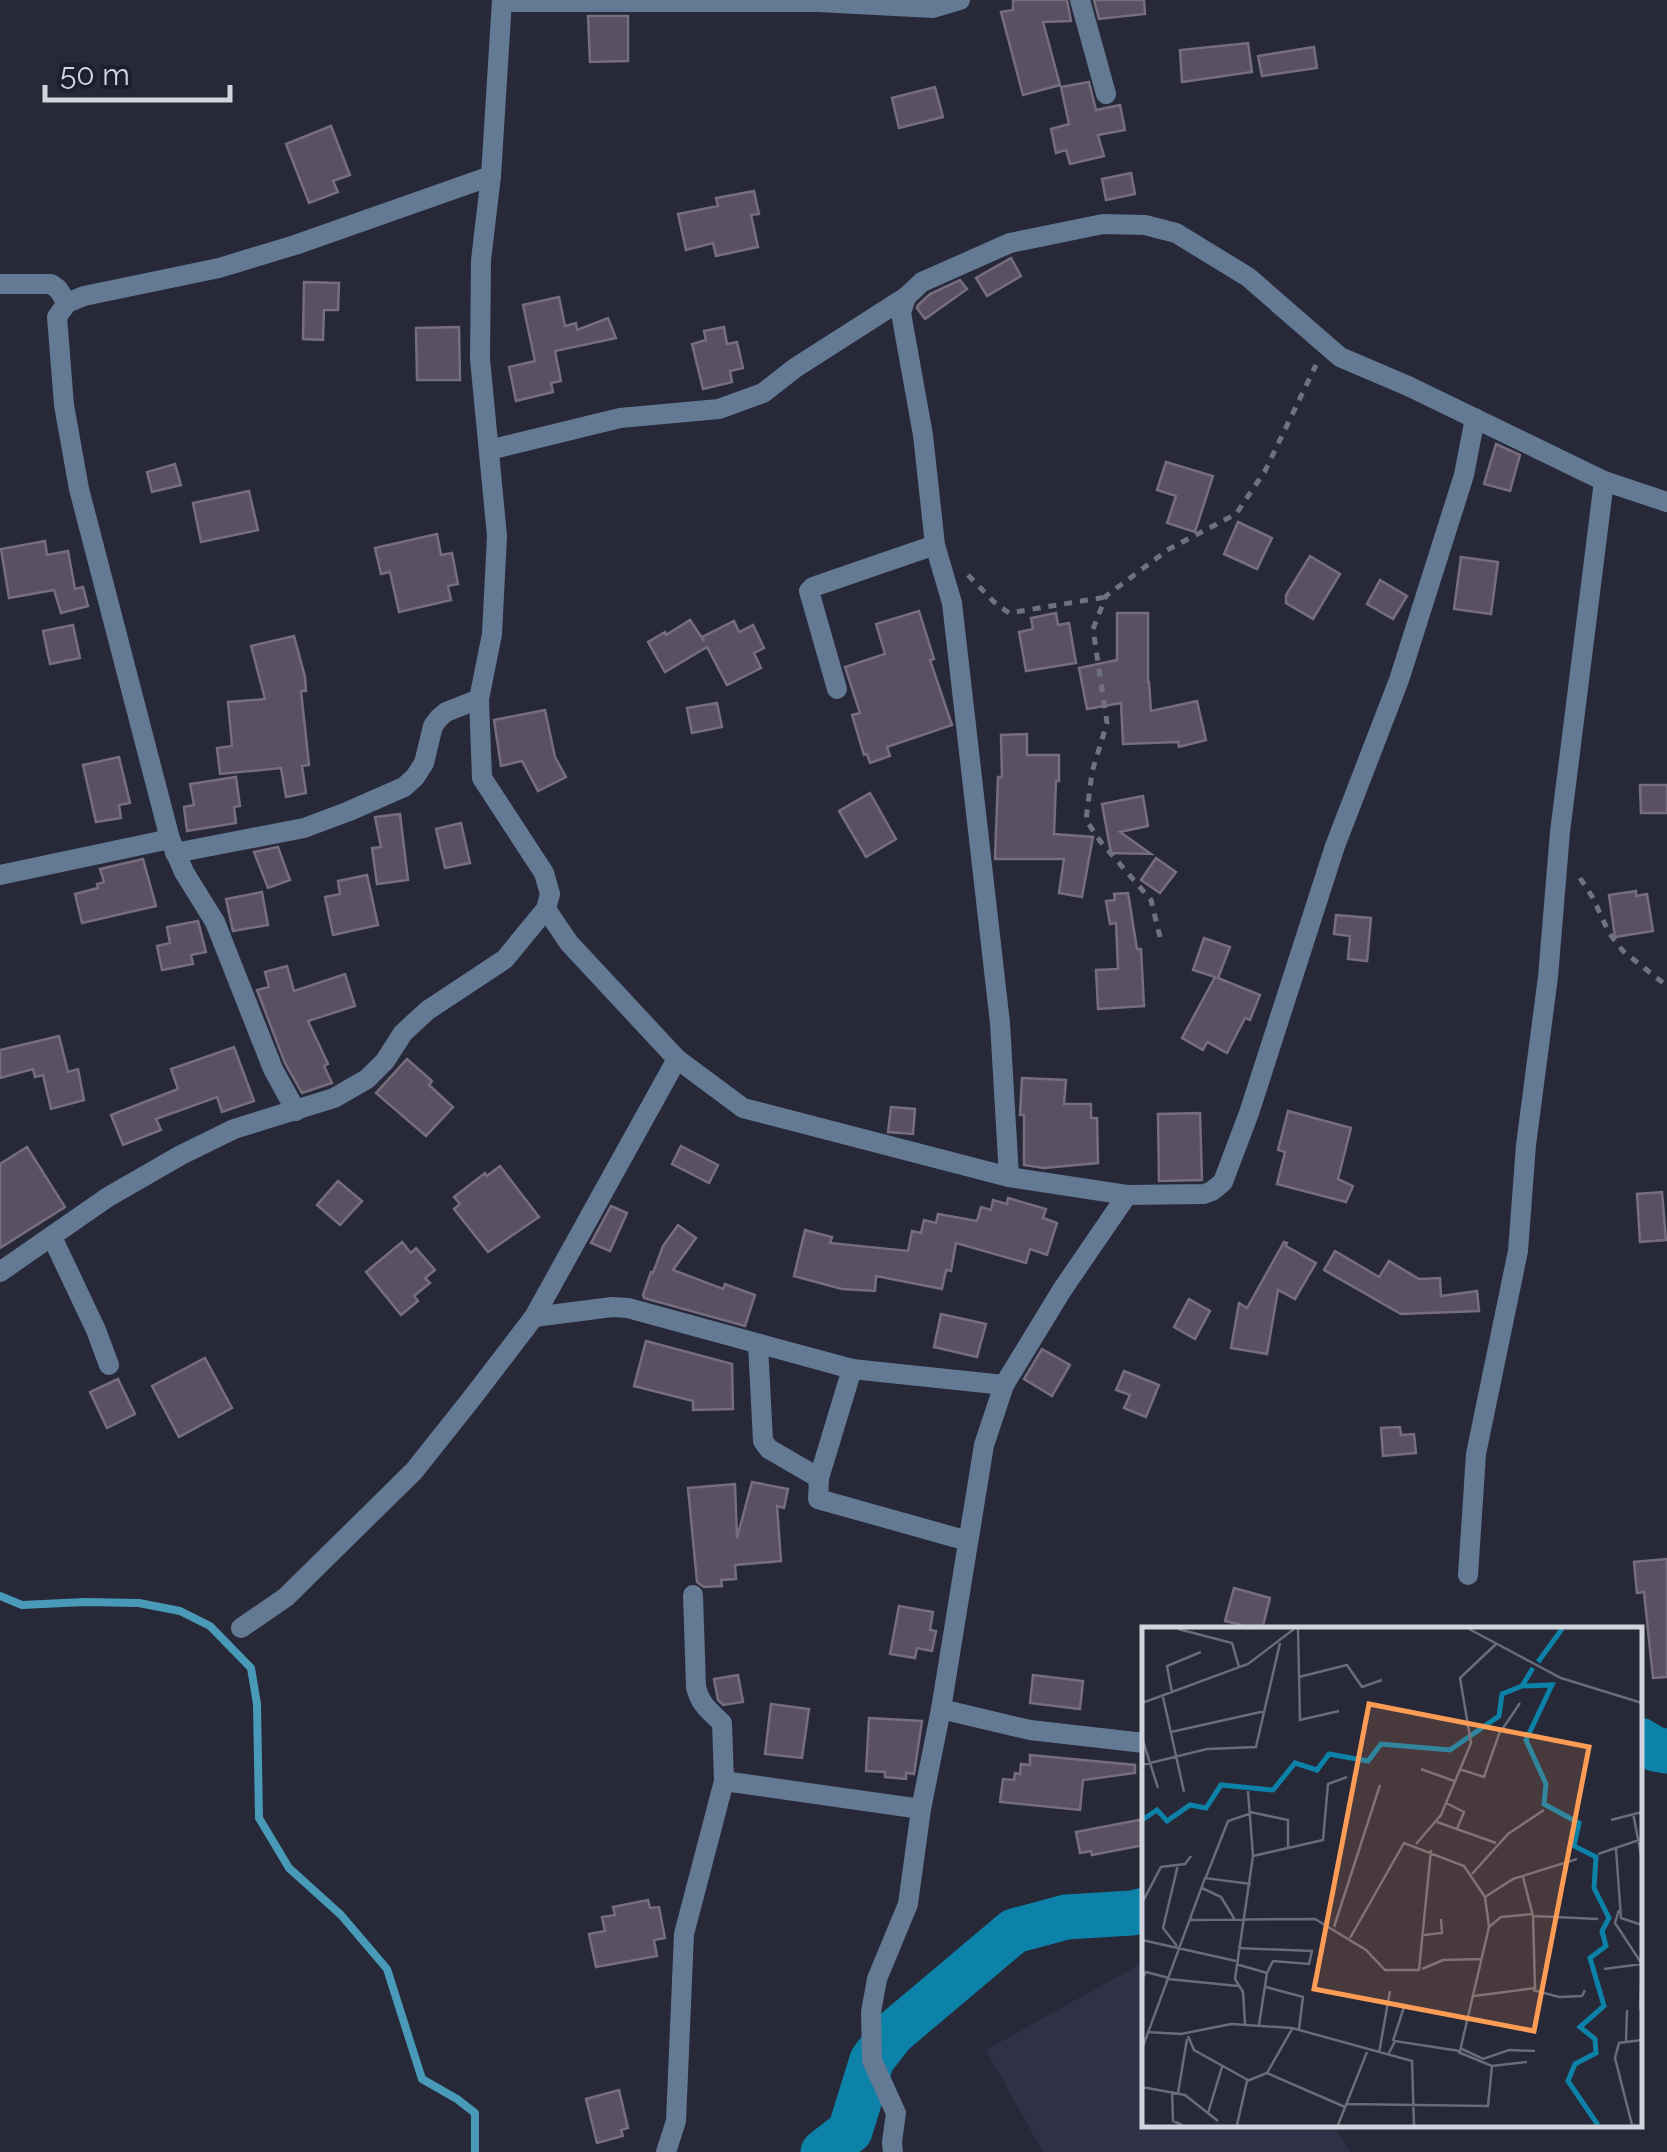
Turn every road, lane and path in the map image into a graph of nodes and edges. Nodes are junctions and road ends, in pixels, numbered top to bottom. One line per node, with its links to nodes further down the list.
1 (960, 0): 3 (street)
2 (1080, 0): 4 (street)
3 (502, 1): 5 (street)
4 (1106, 94)
5 (491, 176): 8 (street); 11 (street)
6 (0, 284): 8 (street)
7 (906, 296): 9 (street); 11 (street); 14 (street)
8 (67, 303): 18 (street)
9 (1326, 344): 10 (street); 15 (path)
10 (1475, 418): 12 (street); 27 (street)
11 (489, 450): 17 (street)
12 (1604, 481): 13 (street); 37 (street)
13 (1667, 502)
14 (936, 549): 15 (path); 16 (street); 26 (street)
15 (1106, 596): 22 (path)
16 (837, 689)
17 (479, 699): 18 (street); 21 (street)
18 (172, 846): 19 (street); 25 (street)
19 (0, 875)
20 (1578, 876): 23 (path)
21 (546, 909): 24 (street); 25 (street)
22 (1160, 937)
23 (1667, 986)
24 (678, 1059): 26 (street); 30 (street)
25 (296, 1111): 28 (street)
26 (1009, 1178): 27 (street)
27 (1127, 1196): 34 (street)
28 (52, 1237): 29 (street); 32 (street)
29 (0, 1272)
30 (534, 1317): 31 (street); 39 (street)
31 (758, 1345): 33 (street); 35 (street)
32 (109, 1364)
33 (852, 1368): 34 (street); 35 (street)
34 (1004, 1386): 36 (street)
35 (819, 1478): 36 (street)
36 (968, 1541): 40 (street)
37 (1468, 1574)
38 (693, 1595): 42 (street)
39 (242, 1628)
40 (941, 1709): 41 (street); 43 (street)
41 (1142, 1742)
42 (724, 1781): 43 (street); 44 (street)
43 (921, 1810): 45 (street)
44 (666, 2152)
45 (893, 2152)

